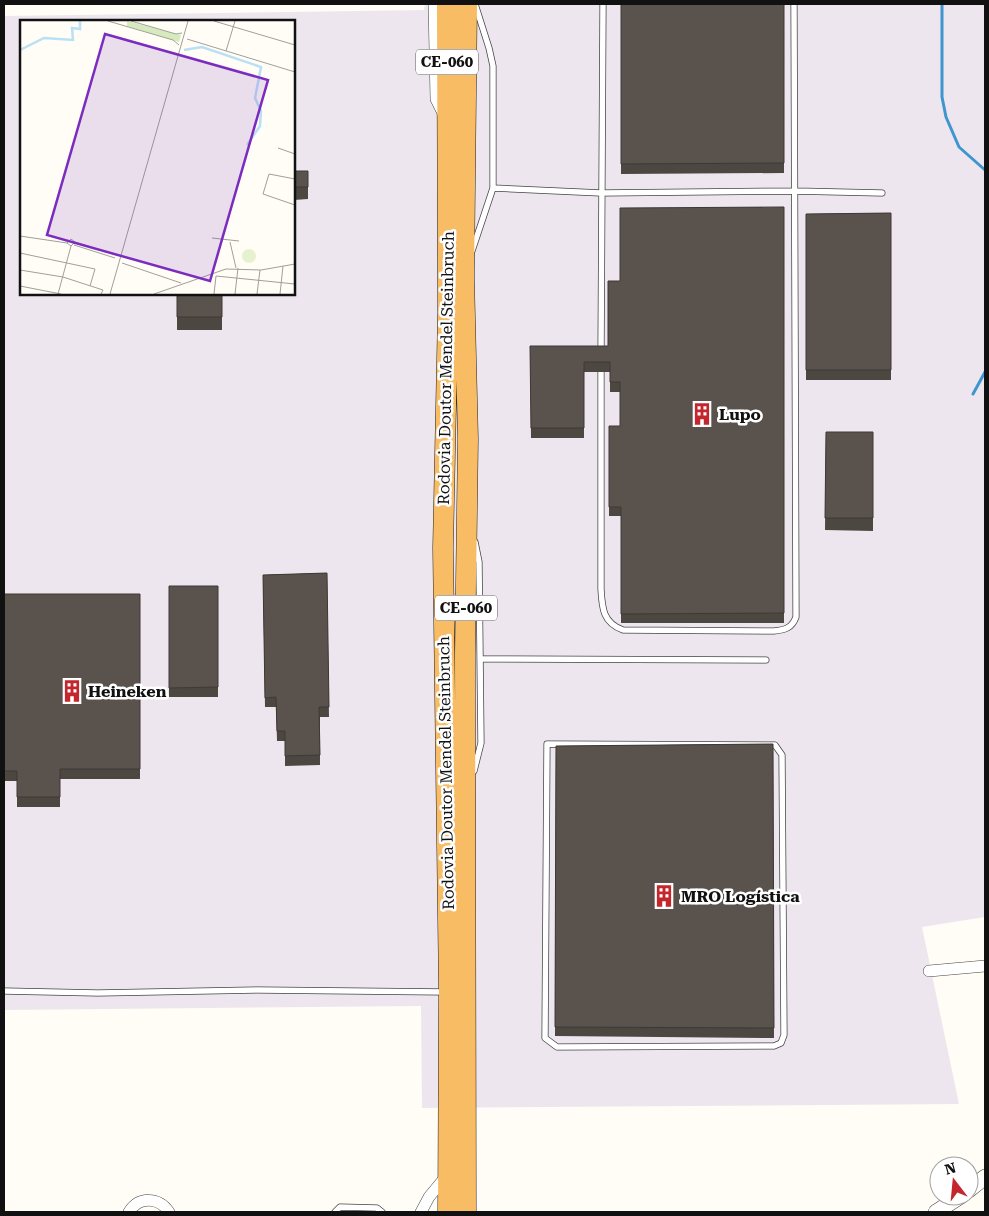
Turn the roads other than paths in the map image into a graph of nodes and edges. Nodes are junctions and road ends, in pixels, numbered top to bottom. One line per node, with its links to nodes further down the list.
1 (434, 4): 7 (street)
2 (447, 4): 7 (highway, Rodovia Doutor Mendel Steinbruch / CE-060)
3 (467, 4): 12 (highway, Rodovia Doutor Mendel Steinbruch / CE-060)
4 (475, 4): 8 (lane)
5 (603, 4): 10 (lane)
6 (794, 4): 9 (lane)
7 (447, 120): 21 (highway, Rodovia Doutor Mendel Steinbruch / CE-060)
8 (493, 188): 10 (lane); 12 (lane)
9 (795, 190): 10 (lane); 10 (lane); 11 (lane)
10 (601, 193)
11 (882, 193)
12 (464, 277): 13 (highway, Rodovia Doutor Mendel Steinbruch / CE-060)
13 (467, 522): 14 (lane); 17 (highway, Rodovia Doutor Mendel Steinbruch / CE-060)
14 (480, 659): 15 (lane); 17 (lane)
15 (766, 660)
16 (547, 744): 16 (lane)
17 (466, 792): 29 (highway, Rodovia Doutor Mendel Steinbruch / CE-060)
18 (985, 966): 19 (street)
19 (929, 971)
20 (4, 991): 21 (lane)
21 (449, 992): 22 (highway, Rodovia Doutor Mendel Steinbruch / CE-060)
22 (449, 1172): 27 (street); 28 (highway, Rodovia Doutor Mendel Steinbruch / CE-060)
23 (129, 1212): 24 (street)
24 (169, 1212)
25 (335, 1212): 26 (lane)
26 (382, 1212)
27 (421, 1212)
28 (448, 1212)
29 (466, 1212)

